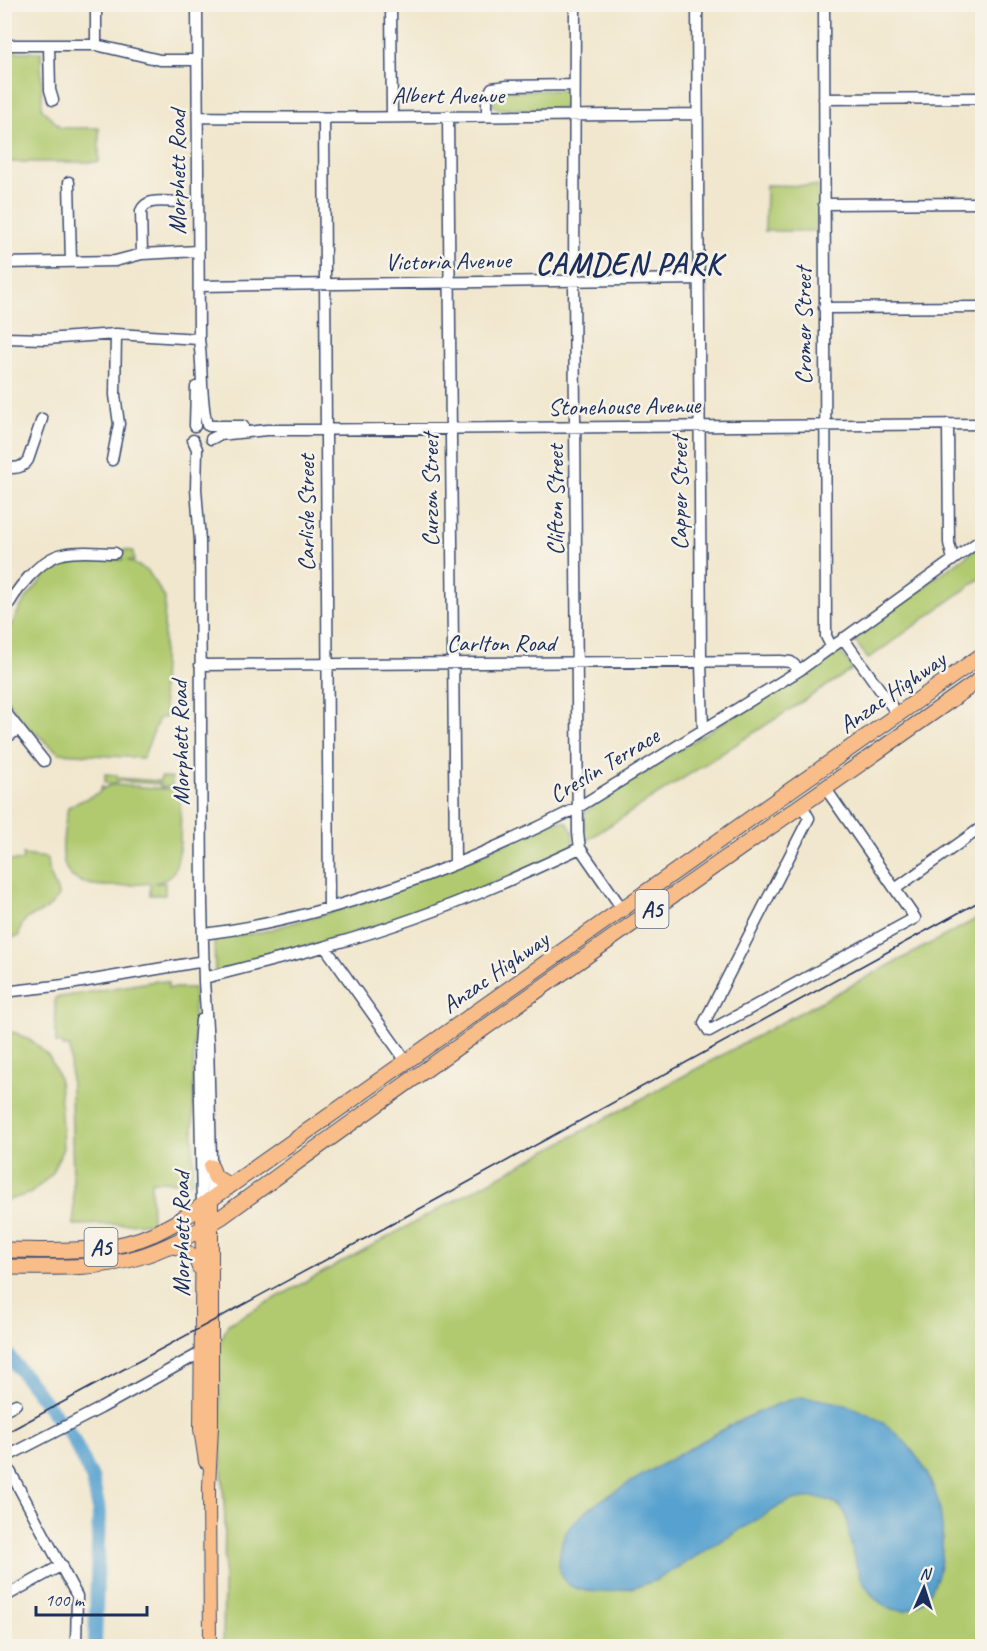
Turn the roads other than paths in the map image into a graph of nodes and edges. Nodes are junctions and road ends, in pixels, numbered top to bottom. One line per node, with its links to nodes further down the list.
1 (96, 4): 9 (street)
2 (196, 4): 10 (street, Morphett Road)
3 (391, 4): 16 (street)
4 (575, 4): 11 (street, Clifton Street)
5 (697, 4): 15 (street, Capper Street)
6 (824, 4): 13 (street, Cromer Street)
7 (4, 45): 8 (street)
8 (49, 45): 9 (street); 14 (street)
9 (96, 45): 10 (street)
10 (197, 60): 20 (street, Morphett Road)
11 (574, 85): 18 (street); 19 (street, Clifton Street)
12 (982, 98): 13 (street)
13 (824, 99): 25 (street, Cromer Street)
14 (53, 100)
15 (698, 114): 19 (street, Albert Avenue); 30 (street, Capper Street)
16 (392, 116): 17 (street, Albert Avenue); 21 (street, Albert Avenue)
17 (448, 116): 18 (street, Albert Avenue); 32 (street, Curzon Street)
18 (488, 116): 19 (street, Albert Avenue)
19 (574, 116): 31 (street, Clifton Street)
20 (198, 117): 21 (street, Albert Avenue); 26 (street, Morphett Road)
21 (324, 118): 33 (street, Carlisle Street)
22 (69, 182): 28 (street)
23 (177, 202): 27 (street)
24 (982, 202): 25 (street)
25 (824, 204): 36 (street, Cromer Street)
26 (198, 250): 27 (street); 34 (street, Morphett Road)
27 (142, 254): 28 (street)
28 (71, 262): 29 (street)
29 (4, 263)
30 (699, 279): 31 (street, Victoria Avenue); 45 (street, Capper Street)
31 (574, 280): 32 (street, Victoria Avenue); 47 (street, Clifton Street)
32 (451, 282): 33 (street, Victoria Avenue); 46 (street, Curzon Street)
33 (326, 284): 34 (street, Victoria Avenue); 49 (street, Carlisle Street)
34 (199, 286): 39 (street, Morphett Road)
35 (982, 307): 36 (street)
36 (824, 308): 43 (street, Cromer Street)
37 (116, 334): 38 (street); 39 (street); 52 (street)
38 (4, 338)
39 (199, 339): 44 (street, Morphett Road)
40 (42, 419): 53 (street)
41 (948, 424): 42 (street, Stonehouse Avenue); 43 (street, Stonehouse Avenue); 57 (street)
42 (982, 424)
43 (825, 425): 45 (street, Stonehouse Avenue); 60 (street, Cromer Street)
44 (204, 426): 48 (street, Stonehouse Avenue); 50 (street); 51 (street)
45 (700, 426): 47 (street, Stonehouse Avenue); 62 (street, Capper Street)
46 (451, 428): 47 (street, Stonehouse Avenue); 49 (street, Stonehouse Avenue); 65 (street, Curzon Street)
47 (575, 428): 63 (street, Clifton Street)
48 (267, 430): 49 (street, Stonehouse Avenue); 51 (street, Stonehouse Avenue)
49 (326, 430): 64 (street, Carlisle Street)
50 (194, 440): 51 (street); 54 (street, Morphett Road)
51 (209, 441): 54 (street, Morphett Road)
52 (112, 460)
53 (4, 468)
54 (199, 505): 66 (street, Morphett Road)
55 (982, 539): 57 (street, Creslin Terrace)
56 (115, 552): 58 (street)
57 (953, 560): 59 (street, Creslin Terrace)
58 (4, 613)
59 (843, 638): 60 (street, Creslin Terrace); 70 (street)
60 (831, 646): 67 (street, Creslin Terrace)
61 (982, 655): 70 (highway, Anzac Highway / A5)
62 (701, 662): 63 (street, Carlton Road); 67 (street, Carlton Road); 72 (street, Capper Street)
63 (577, 663): 65 (street, Carlton Road); 81 (street, Clifton Street)
64 (328, 664): 65 (street, Carlton Road); 66 (street, Carlton Road); 90 (street, Carlisle Street)
65 (452, 664): 84 (street, Curzon Street)
66 (200, 665): 92 (street, Morphett Road)
67 (800, 670): 72 (street, Creslin Terrace)
68 (982, 678): 75 (highway, Anzac Highway / A5)
69 (4, 707): 71 (street)
70 (898, 715): 74 (highway, Anzac Highway / A5)
71 (19, 729): 73 (street); 77 (street)
72 (703, 730): 81 (street, Creslin Terrace)
73 (4, 739)
74 (860, 742): 75 (highway); 76 (highway, Anzac Highway / A5)
75 (875, 754): 78 (highway, Anzac Highway / A5)
76 (838, 758): 78 (highway); 85 (highway, Anzac Highway / A5)
77 (44, 761)
78 (859, 765): 79 (highway, Anzac Highway / A5)
79 (826, 789): 80 (highway, Anzac Highway / A5); 88 (street)
80 (802, 806): 86 (highway, Anzac Highway / A5); 88 (street)
81 (577, 808): 83 (street, Clifton Street); 84 (street, Creslin Terrace)
82 (982, 827): 88 (street)
83 (580, 848): 91 (street, Clifton Street); 93 (street)
84 (455, 863): 90 (street, Creslin Terrace)
85 (679, 870): 86 (highway); 87 (highway, Anzac Highway / A5)
86 (695, 879): 89 (highway, Anzac Highway / A5)
87 (656, 886): 89 (highway); 91 (highway, Anzac Highway / A5)
88 (895, 889)
89 (680, 890): 98 (highway, Anzac Highway / A5)
90 (329, 907): 92 (street, Creslin Terrace)
91 (622, 910): 97 (highway, Anzac Highway / A5)
92 (203, 934): 94 (street, Morphett Road)
93 (325, 947): 95 (street); 101 (street)
94 (204, 961): 95 (street, Morphett Road); 96 (street)
95 (204, 979): 102 (street, Morphett Road); 104 (street, Morphett Road)
96 (4, 992)
97 (468, 1018): 98 (highway); 99 (highway, Anzac Highway / A5)
98 (493, 1023): 100 (highway, Anzac Highway / A5)
99 (436, 1040): 100 (highway); 101 (highway, Anzac Highway / A5)
100 (460, 1047): 105 (highway, Anzac Highway / A5)
101 (406, 1061): 103 (highway, Anzac Highway / A5)
102 (212, 1167): 103 (highway); 104 (street, Morphett Road)
103 (231, 1186): 104 (highway, Anzac Highway / A5)
104 (207, 1203): 105 (main road, Morphett Road); 108 (highway, Anzac Highway / A5)
105 (207, 1226): 106 (highway, Anzac Highway / A5); 111 (main road, Morphett Road); 116 (main road, Morphett Road)
106 (167, 1247): 110 (highway, Anzac Highway / A5); 111 (main road)
107 (4, 1250): 108 (highway, Anzac Highway / A5)
108 (48, 1250): 110 (highway)
109 (4, 1267): 110 (highway, Anzac Highway / A5)
110 (49, 1267)
111 (202, 1281): 112 (main road, Morphett Road)
112 (202, 1352): 115 (street); 116 (main road, Morphett Road)
113 (16, 1404): 114 (street)
114 (4, 1410)
115 (4, 1459): 117 (street)
116 (209, 1487): 120 (main road, Morphett Road)
117 (62, 1565): 118 (street); 119 (street)
118 (4, 1597)
119 (76, 1647)
120 (210, 1647)

